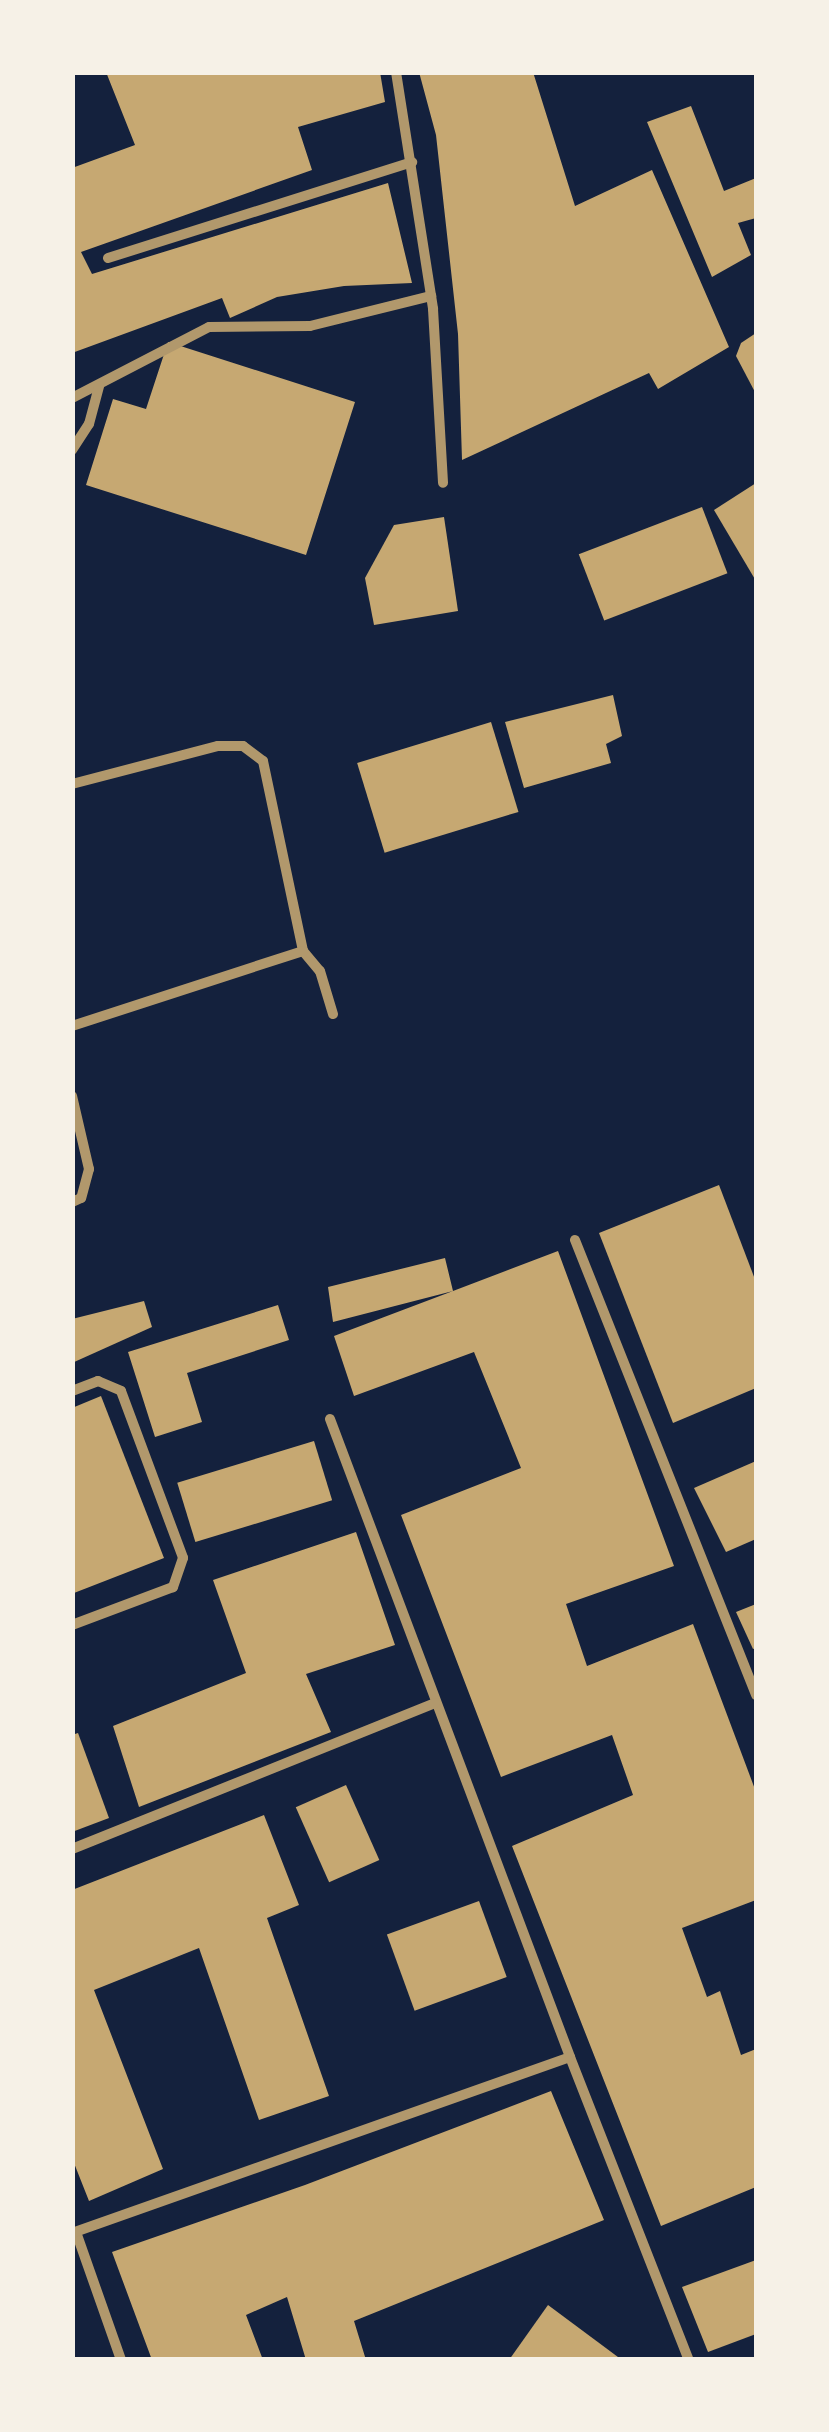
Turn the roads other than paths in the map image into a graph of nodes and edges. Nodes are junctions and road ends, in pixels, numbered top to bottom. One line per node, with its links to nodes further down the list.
1 (396, 72): 2 (street)
2 (412, 162): 3 (street); 4 (street)
3 (108, 258)
4 (431, 296): 5 (street); 8 (street)
5 (99, 386): 6 (street); 7 (street)
6 (72, 398)
7 (72, 450)
8 (444, 483)
9 (72, 784): 10 (street)
10 (303, 951): 11 (street); 12 (street)
11 (334, 1014)
12 (72, 1026)
13 (72, 1096): 14 (street)
14 (72, 1202)
15 (575, 1240): 19 (street)
16 (72, 1391): 18 (street)
17 (330, 1419): 20 (street)
18 (72, 1625)
19 (756, 1695)
20 (435, 1702): 21 (street); 22 (street)
21 (72, 1849)
22 (570, 2057): 23 (street); 25 (street)
23 (74, 2233): 24 (street)
24 (122, 2360)
25 (689, 2360)

